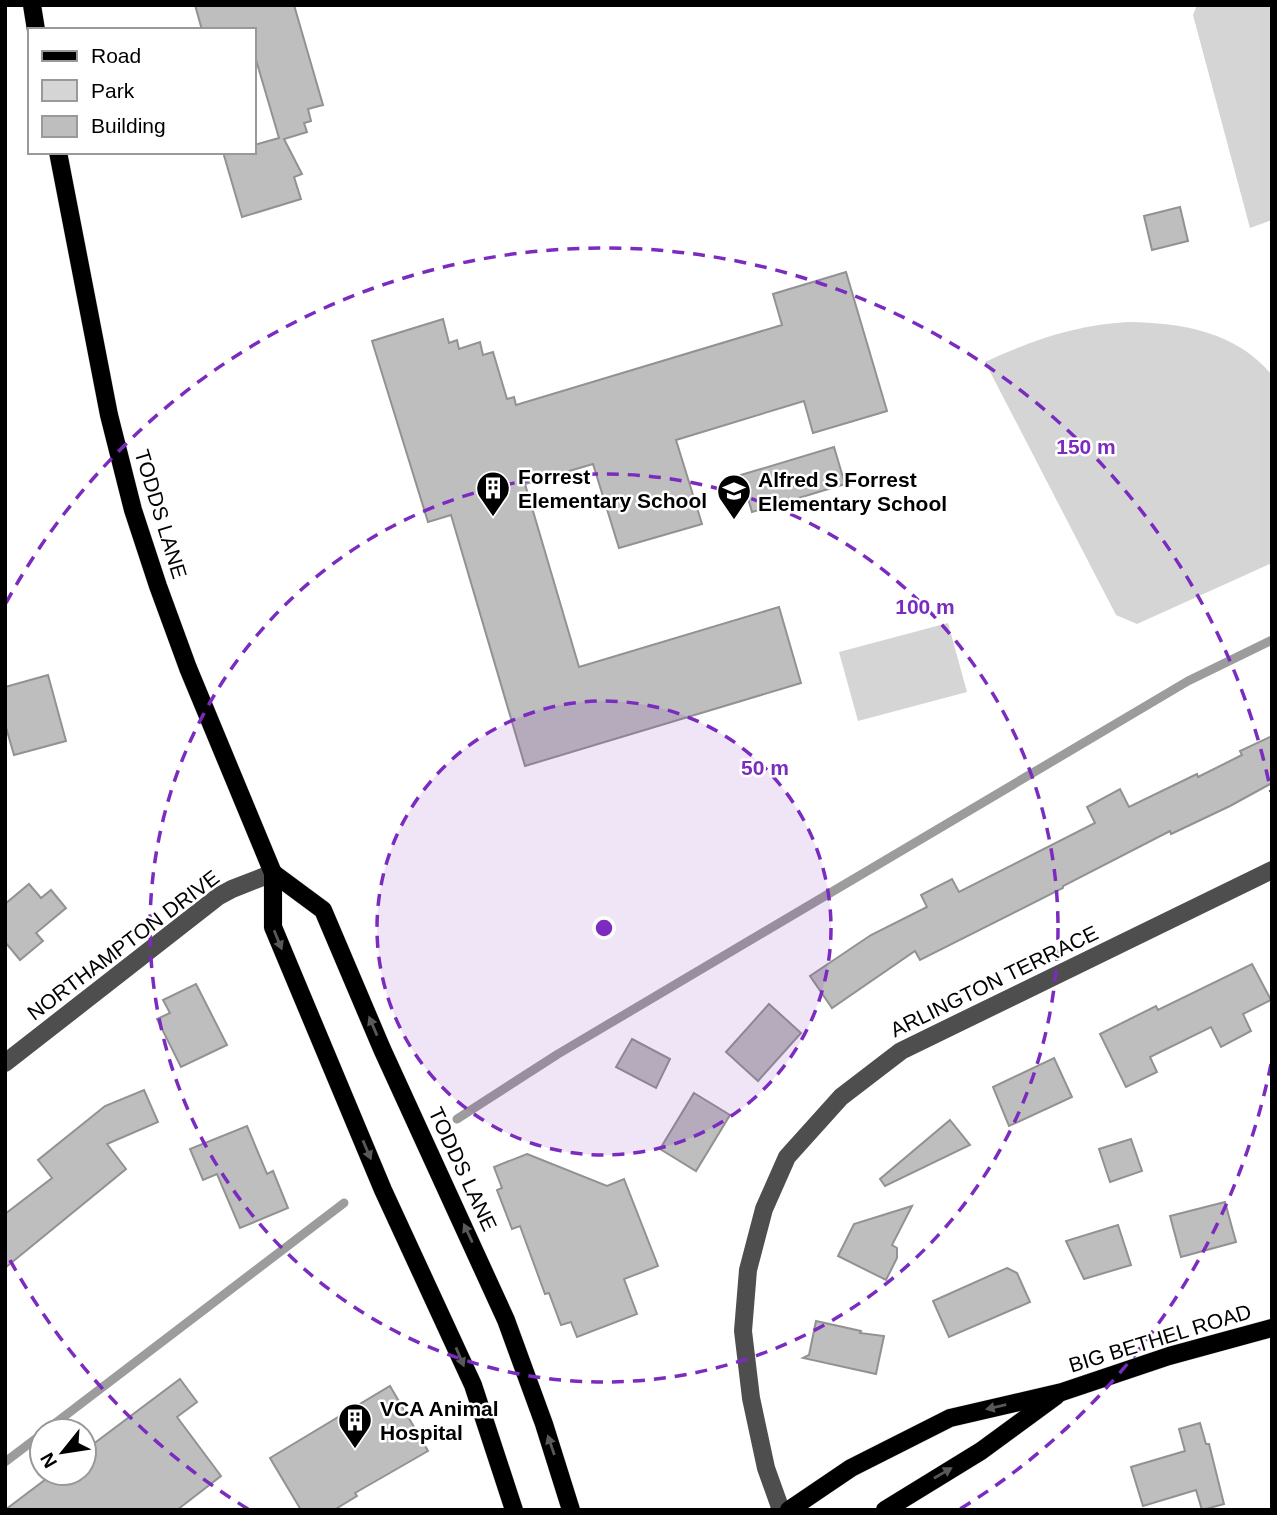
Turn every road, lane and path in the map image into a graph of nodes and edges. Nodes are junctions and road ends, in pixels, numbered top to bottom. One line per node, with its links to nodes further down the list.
1 (32, 5): 2 (main road)
2 (36, 28)
3 (58, 154): 5 (main road, TODDS LANE)
4 (1272, 870): 11 (street, ARLINGTON TERRACE)
5 (273, 873): 6 (street, NORTHAMPTON DRIVE); 9 (main road, TODDS LANE, one-way to 9); 10 (main road, TODDS LANE, one-way to 5)
6 (5, 1063)
7 (1272, 1328): 8 (main road, BIG BETHEL ROAD)
8 (1062, 1392): 12 (main road, BIG BETHEL ROAD, one-way to 12); 13 (main road, BIG BETHEL ROAD, one-way to 8)
9 (514, 1510)
10 (571, 1510)
11 (781, 1510)
12 (789, 1510)
13 (885, 1510)

